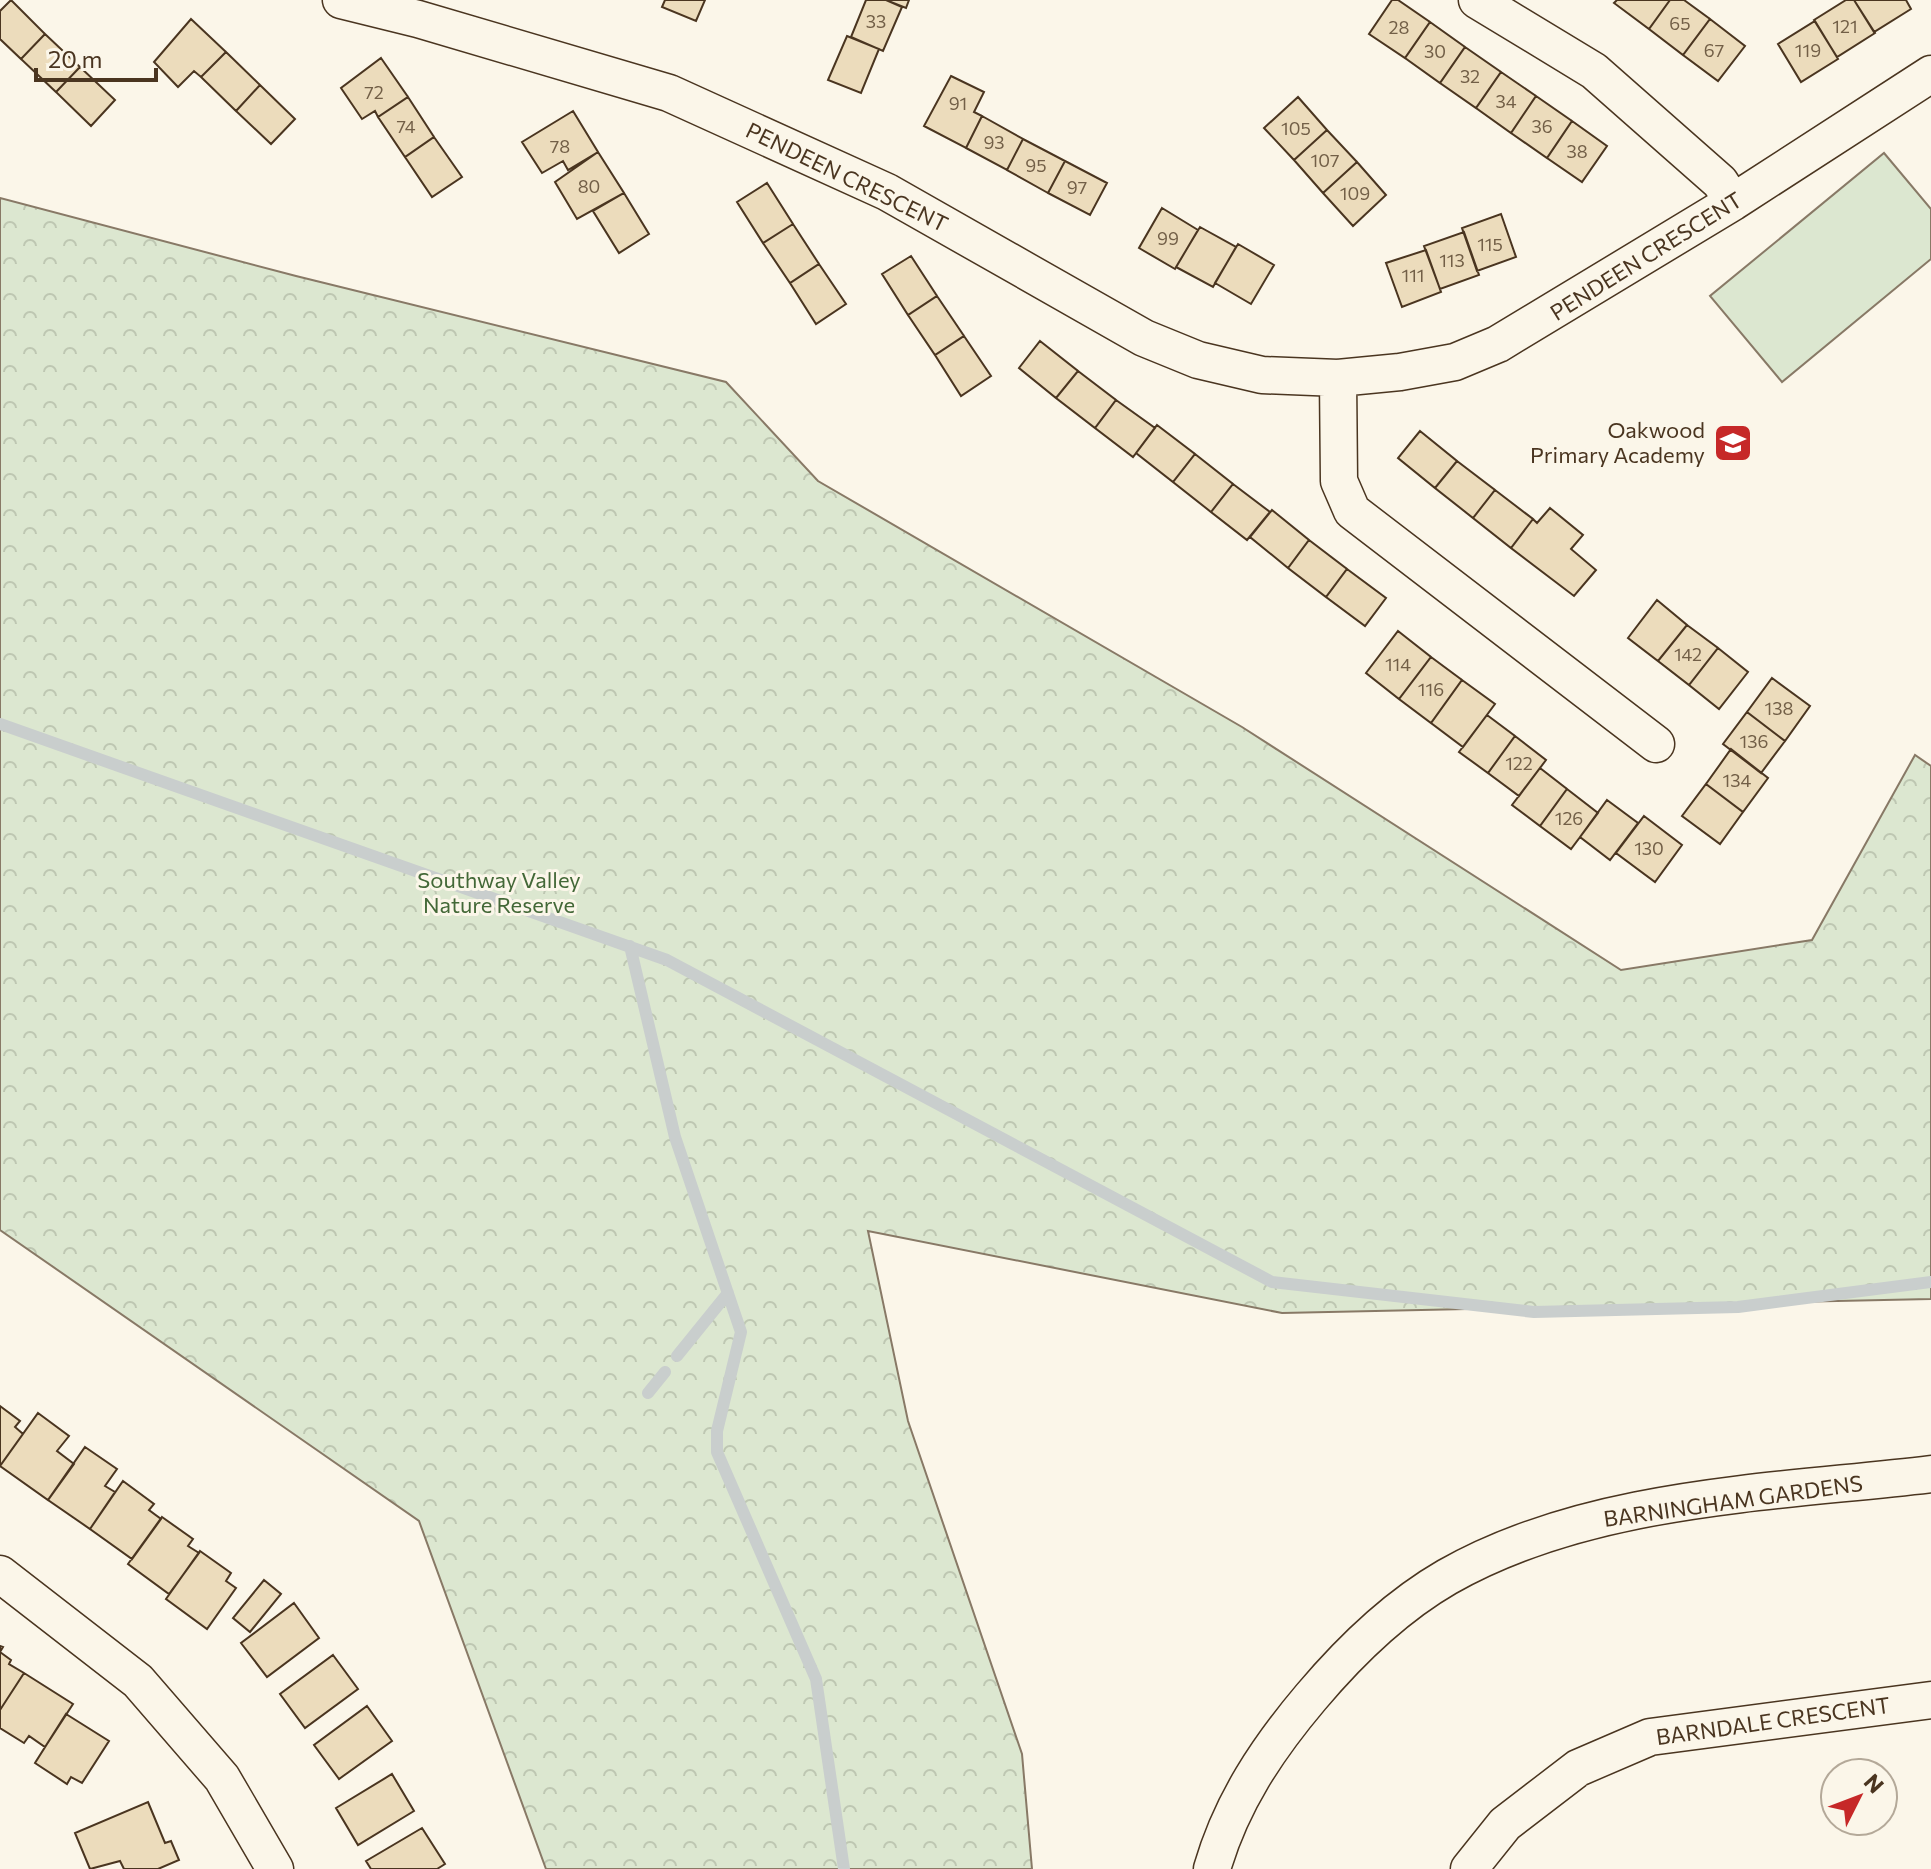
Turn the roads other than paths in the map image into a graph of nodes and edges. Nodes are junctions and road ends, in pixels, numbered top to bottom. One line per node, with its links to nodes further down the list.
1 (341, 0): 5 (street, PENDEEN CRESCENT)
2 (1477, 0): 4 (street)
3 (1931, 74): 4 (street, PENDEEN CRESCENT)
4 (1733, 202): 5 (street, PENDEEN CRESCENT)
5 (1338, 378): 6 (street)
6 (1656, 744)
7 (1931, 1474): 11 (street, BARNINGHAM GARDENS)
8 (0, 1574): 10 (street)
9 (1931, 1700): 12 (street, BARNDALE CRESCENT)
10 (275, 1869)
11 (1212, 1869)
12 (1469, 1869)

